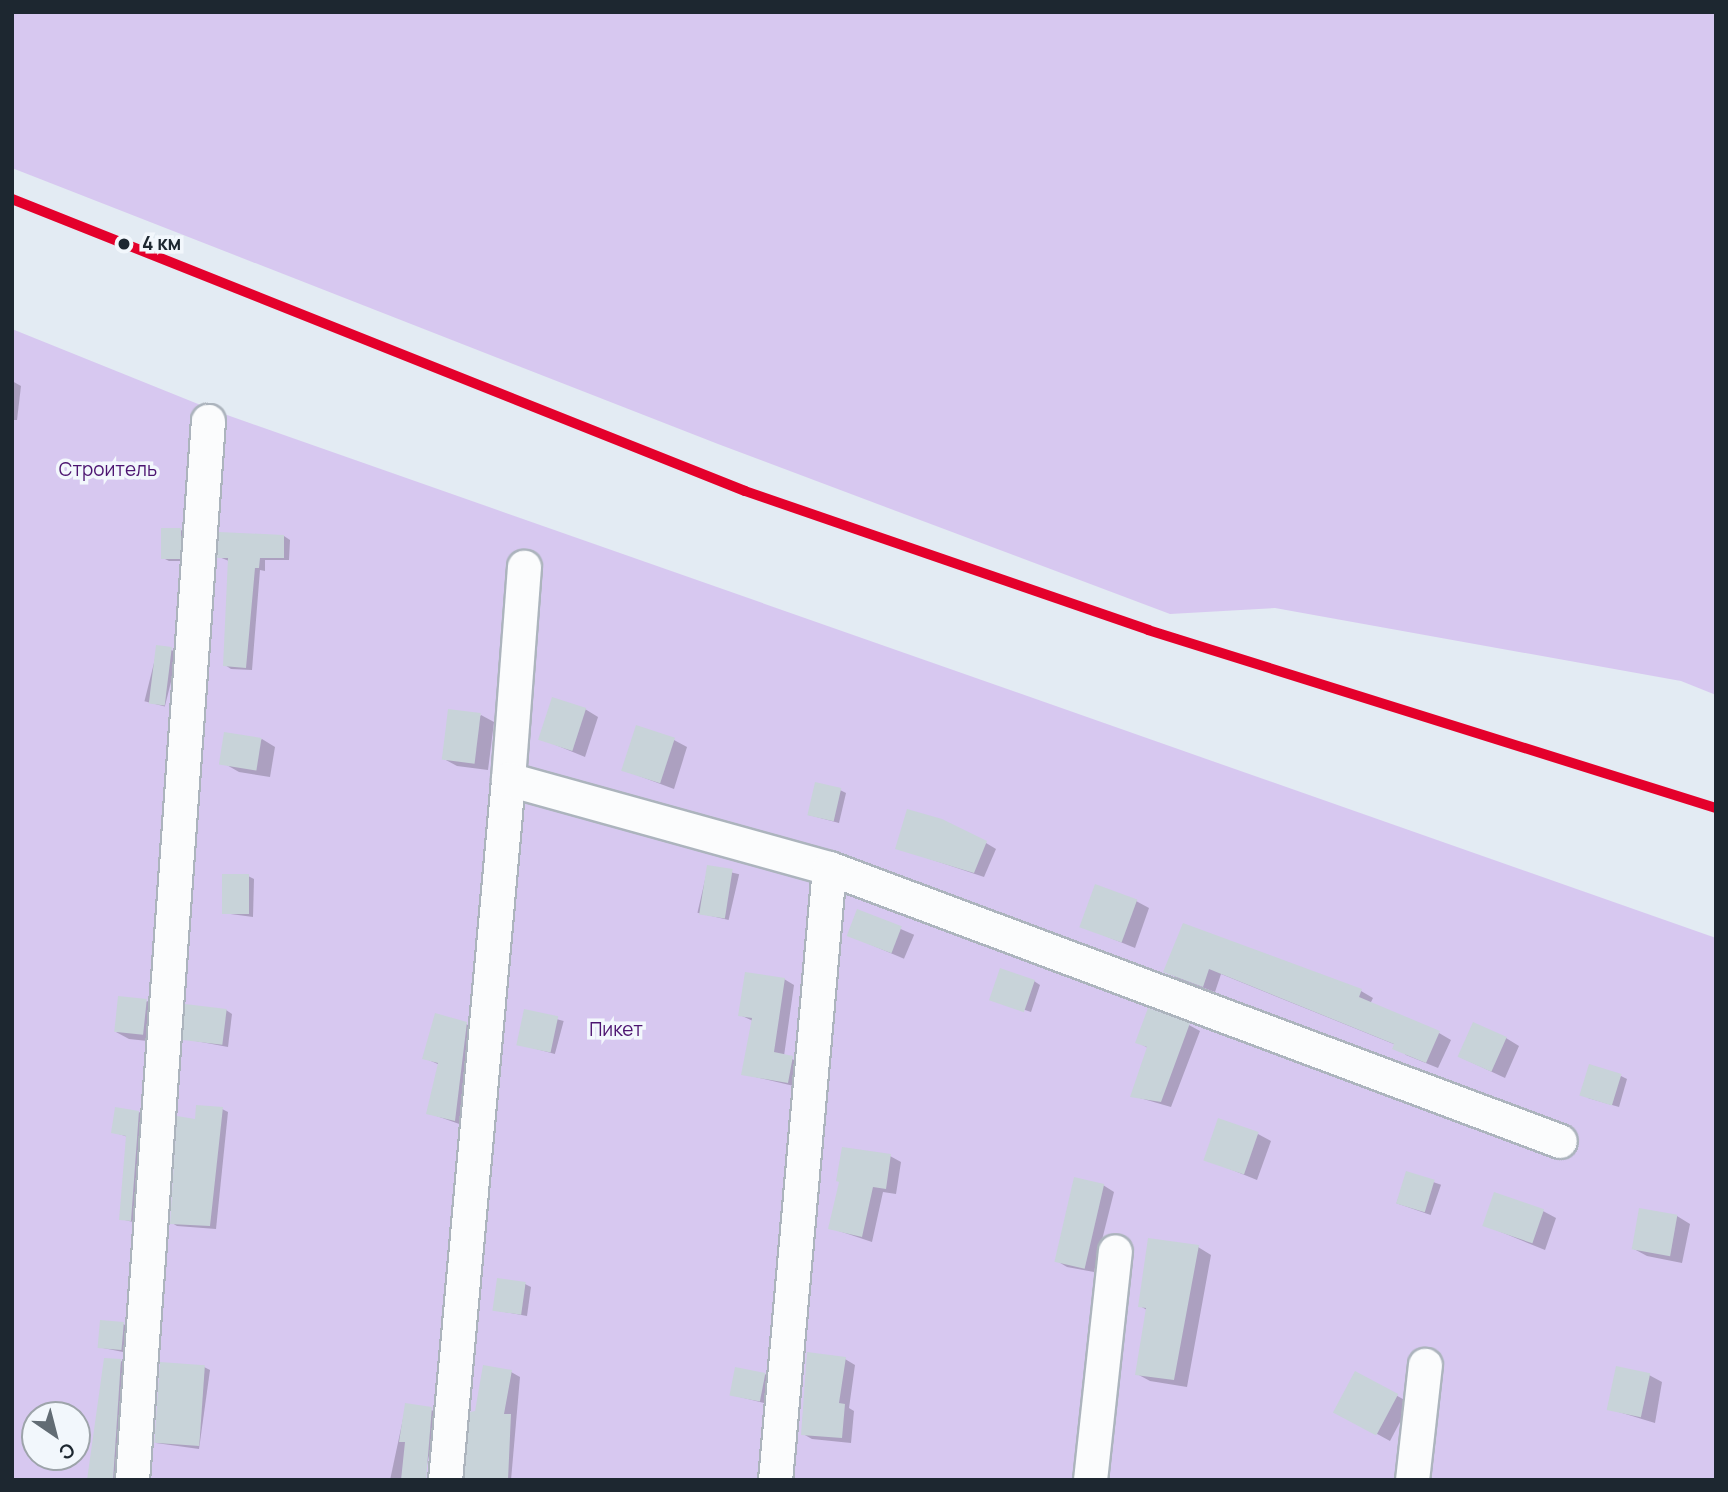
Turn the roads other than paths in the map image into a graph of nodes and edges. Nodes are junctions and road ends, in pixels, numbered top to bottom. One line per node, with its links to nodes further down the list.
1 (208, 421): 8 (street)
2 (524, 567): 3 (street)
3 (508, 779): 4 (street); 9 (street)
4 (829, 868): 5 (street); 10 (street)
5 (1560, 1141)
6 (1115, 1251): 11 (street)
7 (1425, 1365): 12 (street)
8 (132, 1480)
9 (445, 1480)
10 (775, 1480)
11 (1090, 1480)
12 (1412, 1480)

